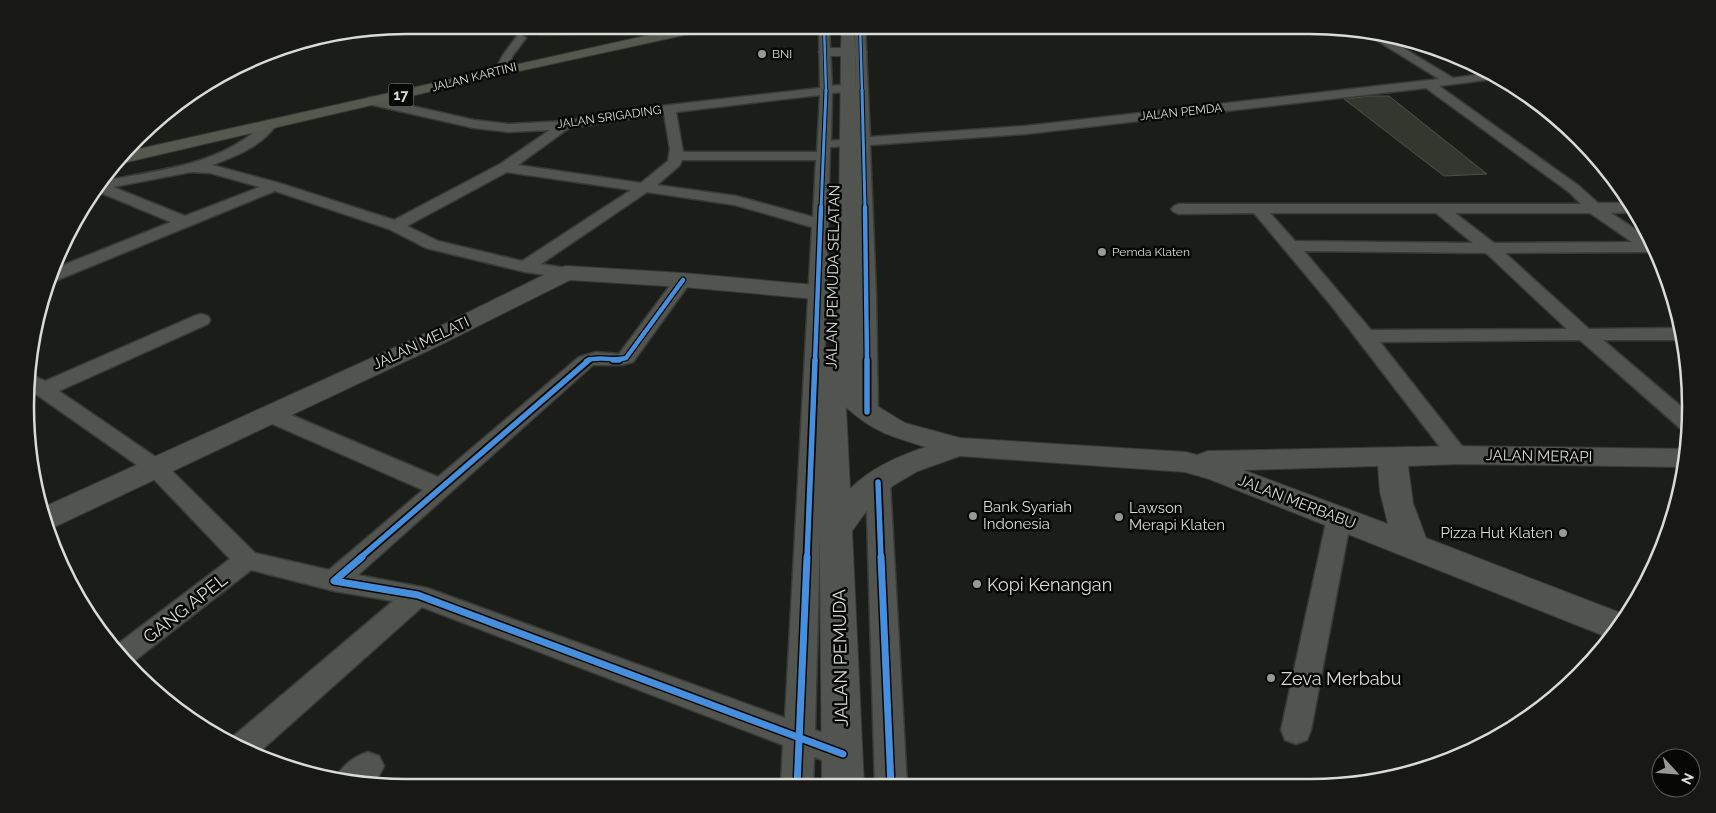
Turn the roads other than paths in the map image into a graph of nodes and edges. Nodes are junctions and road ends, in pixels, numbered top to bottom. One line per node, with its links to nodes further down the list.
1 (665, 34): 5 (highway, JALAN KARTINI / 17)
2 (520, 38): 5 (street)
3 (844, 38): 9 (main road, JALAN PEMUDA SELATAN); 14 (street)
4 (1387, 42): 7 (street)
5 (501, 70): 10 (highway, JALAN KARTINI / 17)
6 (1484, 77): 7 (street, JALAN PEMDA)
7 (1450, 81): 8 (street, JALAN PEMDA)
8 (1429, 84): 14 (street, JALAN PEMDA); 23 (street)
9 (837, 90): 11 (street, JALAN SRIGADING); 14 (main road, JALAN PEMUDA SELATAN)
10 (372, 101): 12 (highway, JALAN KARTINI / 17); 13 (street, JALAN SRIGADING)
11 (669, 109): 13 (street, JALAN SRIGADING); 16 (street)
12 (271, 124): 15 (highway, JALAN KARTINI / 17); 18 (street)
13 (565, 125): 17 (street)
14 (845, 154): 16 (street, JALAN PEMDA); 29 (street); 41 (main road, JALAN PEMUDA SELATAN); 47 (street)
15 (130, 156)
16 (677, 156): 21 (street)
17 (505, 167): 21 (street); 30 (street)
18 (191, 168): 19 (street); 20 (street)
19 (108, 184)
20 (274, 186): 28 (street); 30 (street)
21 (644, 188): 29 (street); 36 (street)
22 (104, 189): 28 (street)
23 (1595, 208): 24 (street); 26 (street); 31 (street)
24 (1625, 208)
25 (1179, 209): 27 (street)
26 (1440, 209): 27 (street); 33 (street)
27 (1259, 210): 32 (street)
28 (185, 222): 37 (street)
29 (820, 224): 41 (street)
30 (395, 226): 36 (street)
31 (1644, 242)
32 (1292, 246): 33 (street); 45 (street)
33 (1490, 248): 34 (street); 44 (street)
34 (1647, 249)
35 (62, 263): 37 (street)
36 (524, 267): 39 (street)
37 (72, 268): 38 (street)
38 (59, 273)
39 (566, 273): 40 (main road, JALAN MELATI); 48 (main road, JALAN MELATI)
40 (683, 280): 41 (main road, JALAN MELATI); 57 (street)
41 (833, 294): 47 (main road, JALAN PEMUDA SELATAN); 60 (main road, JALAN PEMUDA SELATAN); 68 (street)
42 (201, 320): 46 (street)
43 (1675, 334): 44 (street)
44 (1585, 335): 45 (street); 49 (street)
45 (1366, 336): 51 (street)
46 (37, 386): 55 (street)
47 (867, 412): 50 (main road)
48 (269, 414): 55 (main road, JALAN MELATI); 57 (street)
49 (1682, 418)
50 (958, 447): 54 (main road, JALAN MERBABU); 56 (main road)
51 (1458, 455): 52 (main road, JALAN MERAPI); 53 (main road, JALAN MERAPI)
52 (1393, 458): 54 (main road, JALAN MERAPI); 61 (main road)
53 (1679, 458)
54 (1186, 462): 59 (main road, JALAN MERBABU)
55 (155, 466): 58 (main road, JALAN MELATI); 62 (street)
56 (878, 482): 60 (main road); 72 (street)
57 (441, 488): 63 (street)
58 (51, 517)
59 (1340, 518): 61 (main road, JALAN MERBABU); 67 (street)
60 (837, 529): 70 (main road, JALAN PEMUDA)
61 (1414, 546): 65 (main road, JALAN MERBABU)
62 (247, 560): 63 (street); 66 (street, GANG APEL)
63 (334, 582): 64 (street)
64 (418, 595): 68 (street); 69 (street)
65 (1612, 624)
66 (127, 653)
67 (1296, 730)
68 (799, 738): 70 (street); 71 (street)
69 (248, 744)
70 (843, 770)
71 (797, 779)
72 (891, 779)

